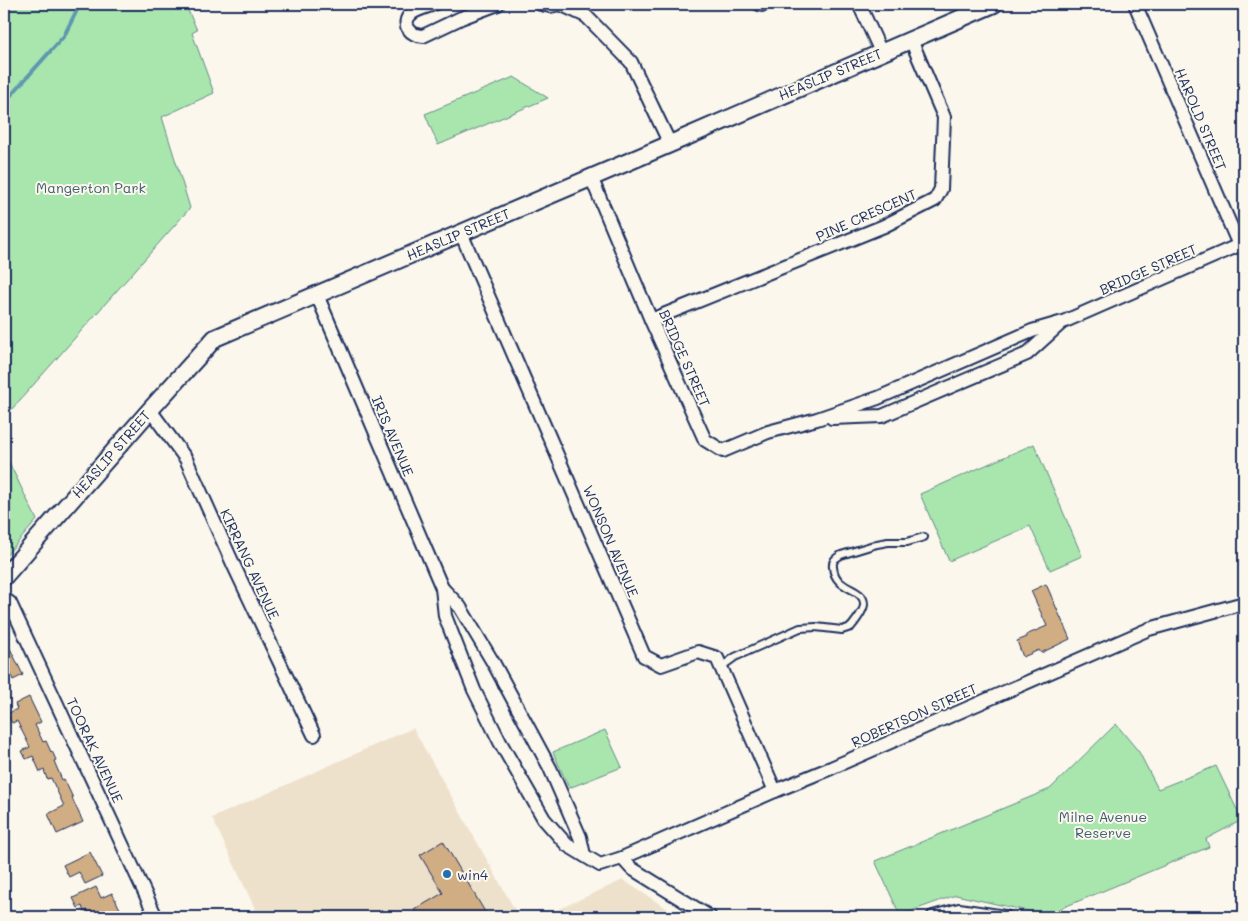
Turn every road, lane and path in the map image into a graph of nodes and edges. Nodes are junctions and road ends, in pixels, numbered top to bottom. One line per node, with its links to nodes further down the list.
1 (434, 4): 2 (street)
2 (498, 4)
3 (541, 4): 4 (street)
4 (560, 4): 12 (street)
5 (759, 4): 6 (street)
6 (765, 4)
7 (859, 4): 11 (street)
8 (994, 4): 10 (street, HEASLIP STREET)
9 (1135, 4): 15 (street, HAROLD STREET)
10 (911, 40): 11 (street, HEASLIP STREET); 17 (street, PINE CRESCENT)
11 (881, 52): 12 (street, HEASLIP STREET)
12 (670, 144): 13 (street, HEASLIP STREET)
13 (591, 177): 14 (street, HEASLIP STREET); 17 (street, BRIDGE STREET)
14 (461, 233): 16 (street, HEASLIP STREET); 26 (street, WONSON AVENUE)
15 (1242, 244): 18 (street, BRIDGE STREET)
16 (317, 295): 19 (street, HEASLIP STREET); 23 (street, IRIS AVENUE)
17 (651, 320): 20 (street, BRIDGE STREET)
18 (1063, 322): 20 (street, BRIDGE STREET); 20 (street, BRIDGE STREET)
19 (150, 410): 22 (street, HEASLIP STREET); 27 (street, KIRRANG AVENUE)
20 (817, 419)
21 (924, 537): 26 (lane)
22 (4, 577)
23 (442, 588): 29 (street, IRIS AVENUE); 29 (street, IRIS AVENUE)
24 (4, 599): 32 (street, TOORAK AVENUE)
25 (1244, 602): 28 (street, ROBERTSON STREET)
26 (721, 667): 28 (street)
27 (314, 735)
28 (775, 791): 30 (street, ROBERTSON STREET)
29 (584, 855): 31 (street, IRIS AVENUE)
30 (622, 858): 31 (street, ROBERTSON STREET); 33 (street)
31 (600, 865)
32 (156, 917)
33 (710, 917)
34 (933, 917): 35 (street)
35 (1005, 917)

